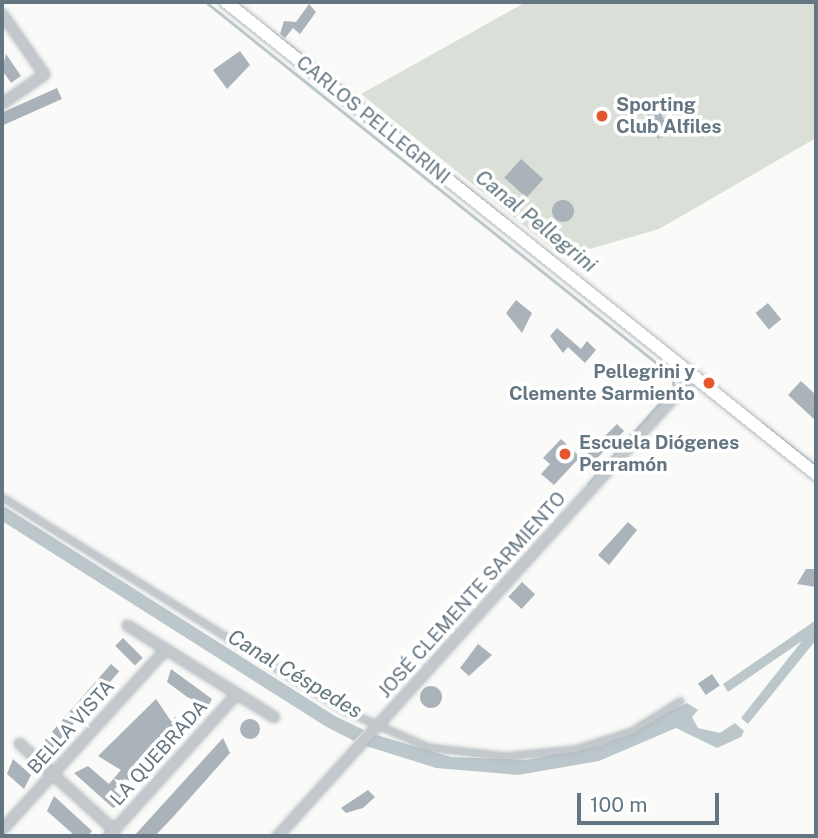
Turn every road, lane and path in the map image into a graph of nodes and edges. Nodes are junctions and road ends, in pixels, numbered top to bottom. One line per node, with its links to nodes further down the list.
1 (226, 2): 4 (main road, CARLOS PELLEGRINI)
2 (2, 14): 3 (street)
3 (2, 103)
4 (693, 375): 5 (main road, CARLOS PELLEGRINI); 12 (street, JOSÉ CLEMENTE SARMIENTO)
5 (816, 474)
6 (2, 496): 12 (lane)
7 (127, 625): 8 (street)
8 (166, 649): 9 (street); 14 (street, BELLA VISTA)
9 (236, 694): 11 (street); 16 (street, LA QUEBRADA)
10 (680, 701): 12 (lane)
11 (274, 717)
12 (371, 729): 17 (street, JOSÉ CLEMENTE SARMIENTO)
13 (19, 743): 14 (street)
14 (52, 774): 15 (street, BELLA VISTA); 16 (street)
15 (2, 829)
16 (111, 833)
17 (277, 836)

